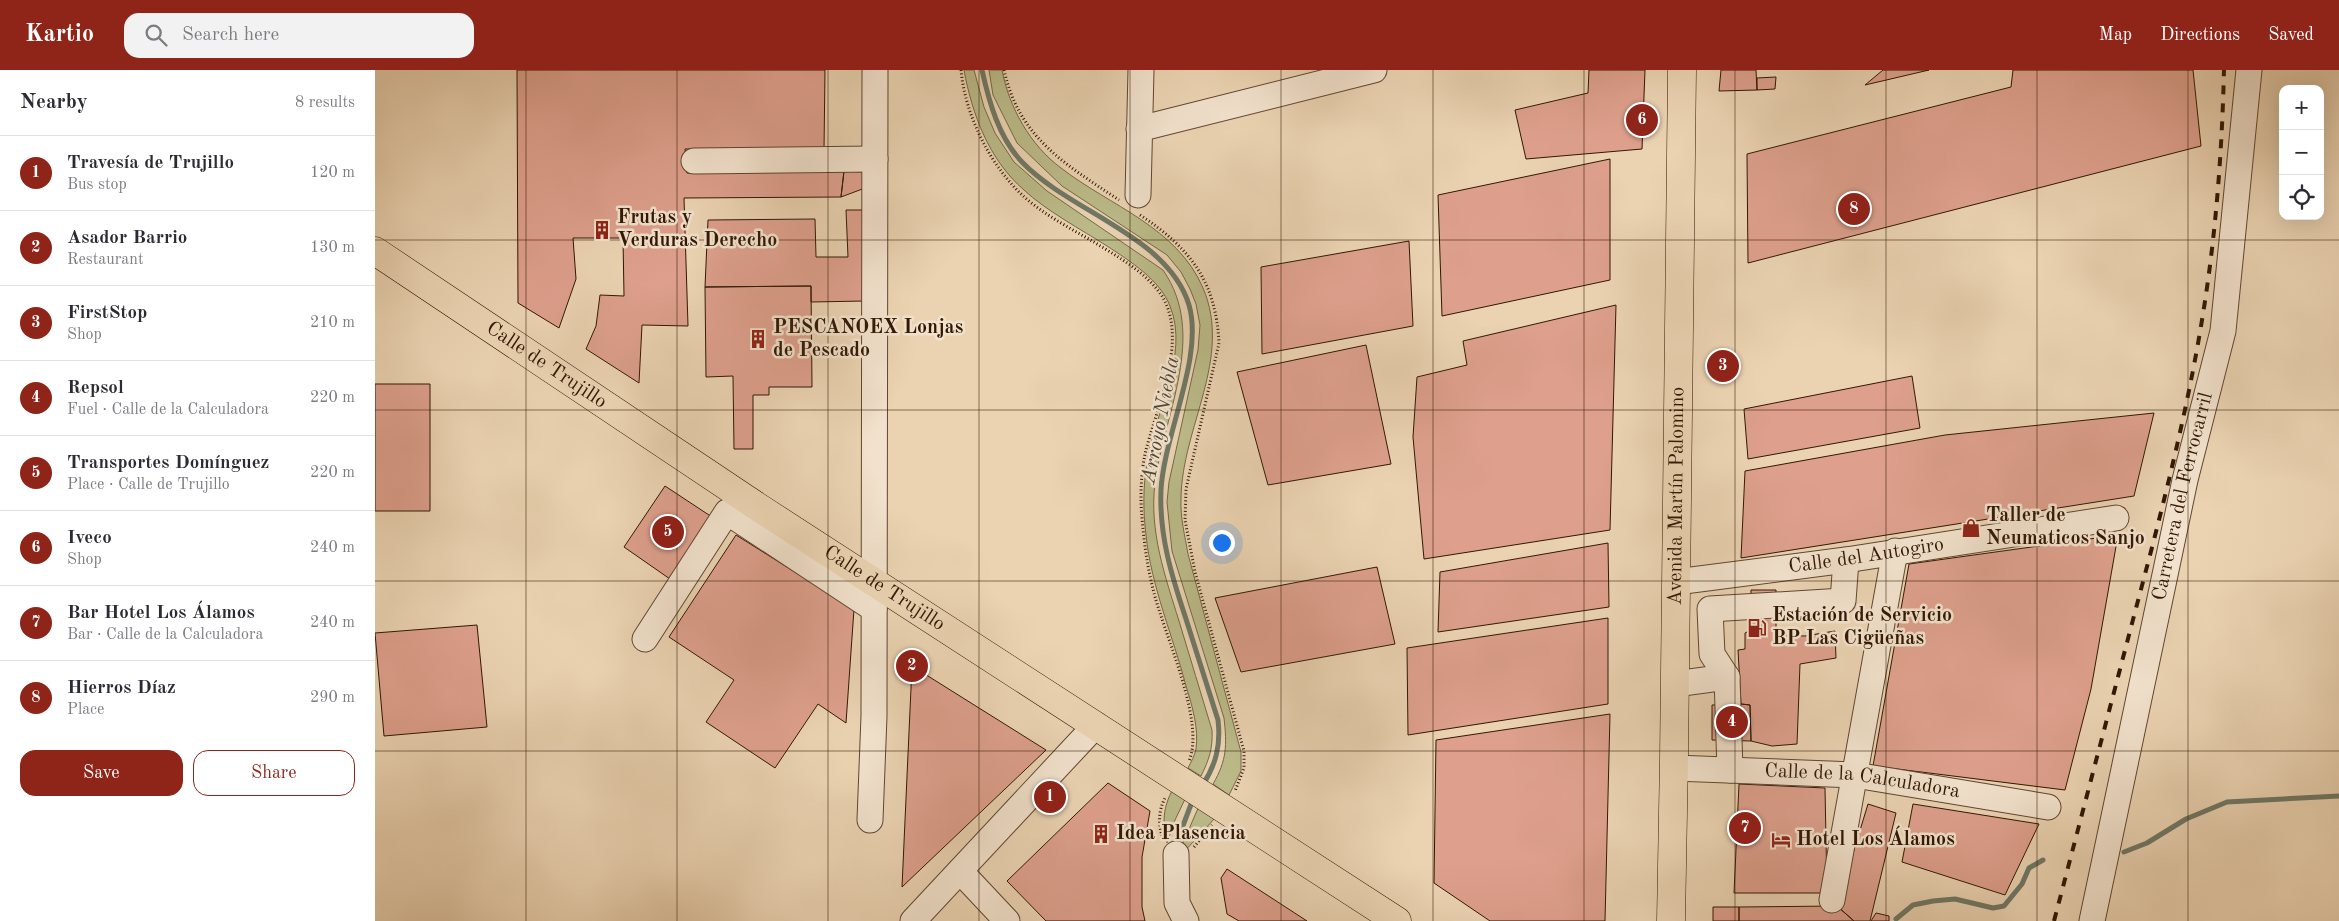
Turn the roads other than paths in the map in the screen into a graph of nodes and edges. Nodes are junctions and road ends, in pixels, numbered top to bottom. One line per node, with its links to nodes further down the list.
1 (875, 70): 7 (street)
2 (1141, 70): 6 (street)
3 (1374, 70): 6 (street)
4 (1682, 70): 17 (main road, Avenida Martín Palomino)
5 (2249, 70): 38 (street, Carretera del Ferrocarril)
6 (1139, 129): 9 (street)
7 (875, 158): 8 (street); 16 (street)
8 (694, 161)
9 (1133, 204)
10 (375, 251): 16 (main road, Calle de Trujillo)
11 (2116, 518): 12 (street, Calle del Autogiro)
12 (1895, 551): 13 (street, Calle del Autogiro); 27 (street)
13 (1846, 560): 14 (street, Calle del Autogiro); 18 (street)
14 (1811, 564): 15 (street, Calle del Autogiro); 18 (street)
15 (1708, 578): 17 (street, Calle del Autogiro); 20 (street)
16 (873, 582): 19 (street); 24 (main road, Calle de Trujillo)
17 (1677, 582): 23 (main road, Avenida Martín Palomino)
18 (1797, 602): 20 (street)
19 (874, 609): 21 (street); 29 (street)
20 (1710, 609): 22 (street)
21 (645, 639)
22 (1727, 677): 23 (street); 26 (street)
23 (1675, 684): 25 (main road, Avenida Martín Palomino)
24 (1096, 725): 31 (street); 36 (main road, Calle de Trujillo)
25 (1674, 768): 26 (street, Calle de la Calculadora); 37 (main road, Avenida Martín Palomino)
26 (1730, 770): 27 (street, Calle de la Calculadora)
27 (1855, 775): 28 (street, Calle de la Calculadora); 32 (street)
28 (2048, 807)
29 (870, 820)
30 (1176, 854): 35 (street)
31 (960, 871): 33 (street); 34 (street)
32 (1832, 900)
33 (913, 921)
34 (1007, 921)
35 (1186, 921)
36 (1397, 921)
37 (1671, 921)
38 (2092, 921)

